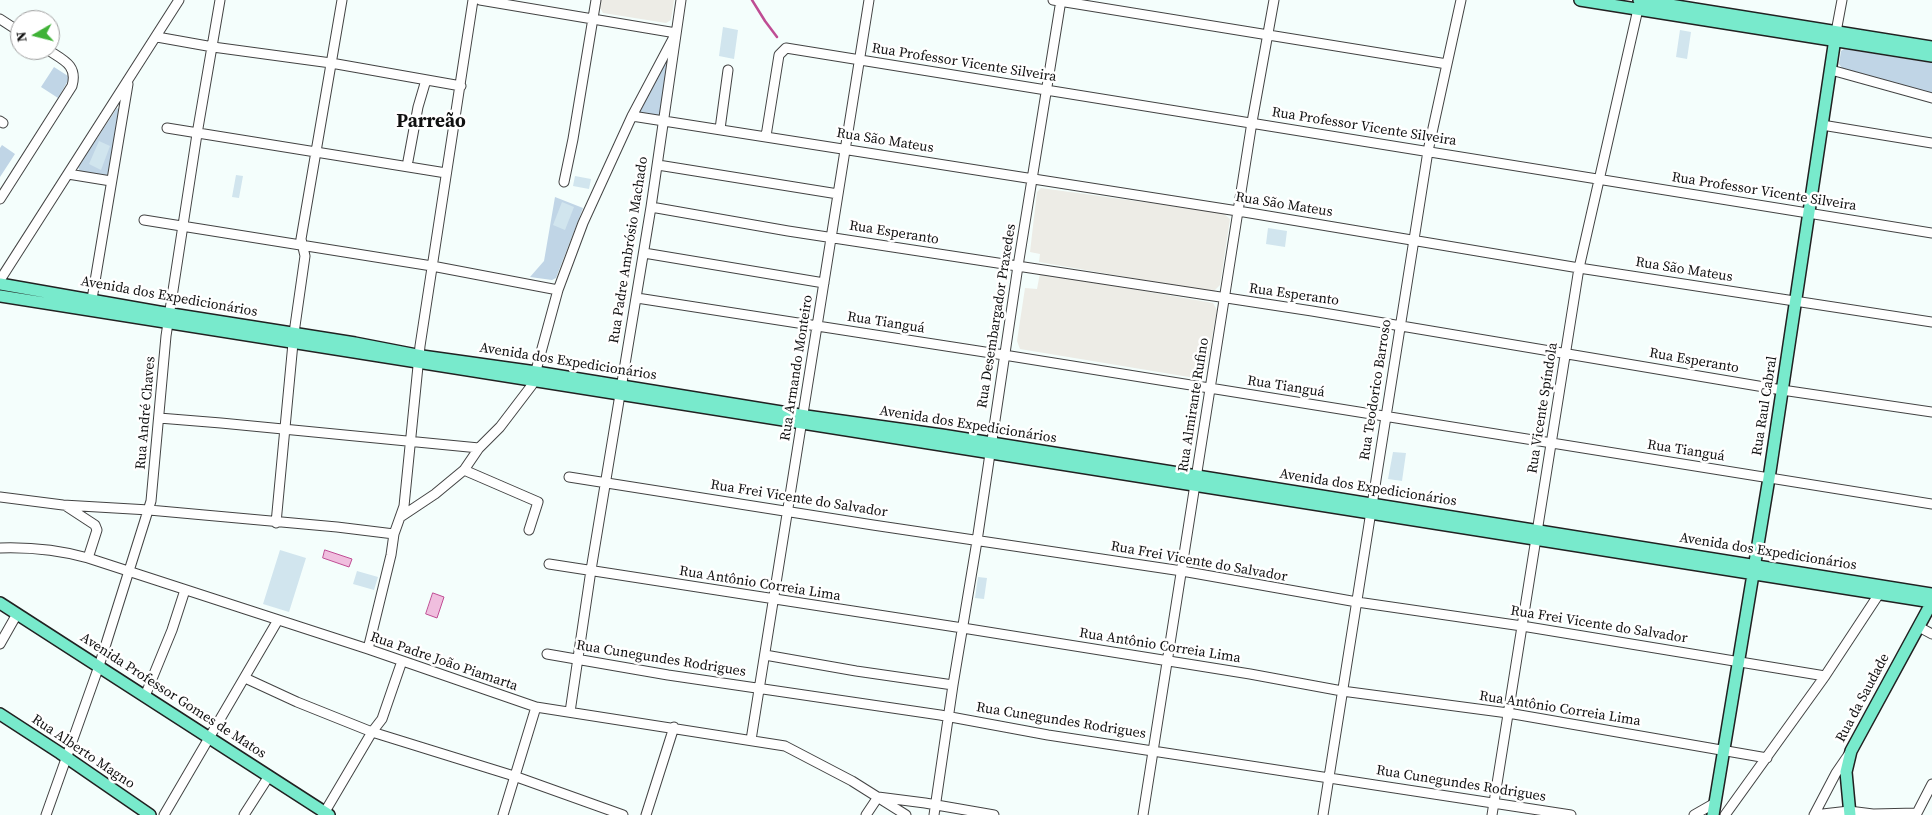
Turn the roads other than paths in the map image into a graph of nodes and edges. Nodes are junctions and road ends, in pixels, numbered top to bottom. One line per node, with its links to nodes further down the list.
1 (179, 0): 19 (street)
2 (220, 0): 23 (street, Rua André Chaves)
3 (342, 0): 27 (street)
4 (473, 0): 33 (street)
5 (480, 0): 16 (street)
6 (596, 0): 16 (street)
7 (681, 0): 17 (street, Rua Padre Ambrósio Machado)
8 (869, 0): 26 (street, Rua Armando Monteiro)
9 (1059, 0): 18 (street); 34 (street, Rua Desembargador Praxedes)
10 (1274, 0): 18 (street, Rua Almirante Rufino)
11 (1461, 0): 28 (street, Rua Teodorico Barroso)
12 (1580, 0): 14 (main road)
13 (1842, 0): 20 (street, Rua Raul Cabral)
14 (1638, 5): 15 (main road); 20 (main road); 53 (street, Rua Vicente Spíndola)
15 (1700, 5): 20 (main road)
16 (592, 19): 17 (street); 55 (street)
17 (676, 33): 36 (street); 37 (street, Rua Padre Ambrósio Machado)
18 (1267, 35): 28 (street); 38 (street, Rua Almirante Rufino)
19 (157, 37): 23 (street); 31 (street)
20 (1836, 37): 21 (main road); 30 (main road, Rua Raul Cabral)
21 (1896, 46): 22 (main road); 24 (main road)
22 (1932, 46)
23 (213, 47): 27 (street); 42 (street, Rua André Chaves)
24 (1932, 56)
25 (60, 59): 57 (street)
26 (859, 60): 34 (street, Rua Professor Vicente Silveira); 43 (street, Rua Professor Vicente Silveira); 45 (street, Rua Armando Monteiro)
27 (331, 63): 32 (street); 47 (street)
28 (1447, 64): 46 (street, Rua Teodorico Barroso)
29 (728, 70): 41 (street)
30 (1831, 70): 35 (street); 39 (main road, Rua Raul Cabral)
31 (128, 80): 51 (street); 54 (street)
32 (426, 80): 33 (street); 48 (street)
33 (461, 86): 50 (street)
34 (1048, 91): 38 (street, Rua Professor Vicente Silveira); 52 (street, Rua Desembargador Praxedes)
35 (1932, 98)
36 (632, 116): 37 (street, Rua São Mateus); 74 (street)
37 (663, 120): 41 (street, Rua São Mateus); 49 (street, Rua Padre Ambrósio Machado)
38 (1252, 122): 46 (street, Rua Professor Vicente Silveira); 59 (street, Rua Almirante Rufino)
39 (1822, 126): 44 (street); 60 (main road, Rua Raul Cabral)
40 (167, 128): 42 (street)
41 (720, 129): 43 (street, Rua São Mateus)
42 (198, 134): 47 (street); 62 (street, Rua André Chaves)
43 (766, 136): 45 (street, Rua São Mateus)
44 (1932, 143)
45 (845, 148): 52 (street, Rua São Mateus); 56 (street, Rua Armando Monteiro)
46 (1428, 151): 53 (street, Rua Professor Vicente Silveira); 65 (street, Rua Teodorico Barroso)
47 (316, 152): 50 (street); 66 (street)
48 (408, 161)
49 (658, 165): 56 (street); 58 (street, Rua Padre Ambrósio Machado)
50 (446, 173): 68 (street)
51 (68, 174): 54 (street); 71 (street)
52 (1032, 179): 59 (street, Rua São Mateus); 69 (street, Rua Desembargador Praxedes)
53 (1600, 179): 60 (street, Rua Professor Vicente Silveira); 70 (street, Rua Vicente Spíndola)
54 (111, 181): 79 (street)
55 (564, 182)
56 (838, 194): 64 (street, Rua Armando Monteiro)
57 (0, 199)
58 (651, 208): 64 (street, Rua Esperanto); 67 (street, Rua Padre Ambrósio Machado)
59 (1239, 211): 65 (street, Rua São Mateus); 77 (street, Rua Almirante Rufino)
60 (1809, 214): 63 (street, Rua Professor Vicente Silveira); 78 (main road, Rua Raul Cabral)
61 (144, 220): 62 (street)
62 (183, 227): 66 (street); 80 (street, Rua André Chaves)
63 (1932, 232)
64 (832, 237): 69 (street, Rua Esperanto); 72 (street, Rua Armando Monteiro)
65 (1414, 239): 70 (street, Rua São Mateus); 83 (street, Rua Teodorico Barroso)
66 (304, 246): 68 (street); 84 (street)
67 (644, 253): 72 (street); 76 (street, Rua Padre Ambrósio Machado)
68 (432, 266): 74 (street); 87 (street)
69 (1018, 266): 77 (street, Rua Esperanto); 86 (street, Rua Desembargador Praxedes)
70 (1579, 268): 78 (street, Rua São Mateus); 85 (street, Rua Vicente Spíndola)
71 (0, 280)
72 (824, 282): 82 (street, Rua Armando Monteiro)
73 (0, 284): 79 (main road, Avenida dos Expedicionários)
74 (558, 290): 88 (street)
75 (0, 296): 79 (main road, Avenida dos Expedicionários)
76 (636, 298): 82 (street, Rua Tianguá); 90 (street, Rua Padre Ambrósio Machado)
77 (1225, 299): 83 (street, Rua Esperanto); 89 (street, Rua Almirante Rufino)
78 (1797, 301): 81 (street, Rua São Mateus); 91 (main road, Rua Raul Cabral)
79 (91, 305): 80 (main road, Avenida dos Expedicionários)
80 (169, 319): 84 (main road, Avenida dos Expedicionários); 94 (street, Rua André Chaves)
81 (1932, 322)
82 (818, 326): 86 (street, Rua Tianguá); 95 (street, Rua Armando Monteiro)
83 (1400, 326): 85 (street, Rua Esperanto); 93 (street, Rua Teodorico Barroso)
84 (294, 338): 87 (main road, Avenida dos Expedicionários); 96 (street)
85 (1565, 353): 91 (street, Rua Esperanto); 98 (street, Rua Vicente Spíndola)
86 (1004, 355): 89 (street, Rua Tianguá); 100 (street, Rua Desembargador Praxedes)
87 (419, 359): 88 (main road, Avenida dos Expedicionários); 97 (street)
88 (535, 377): 90 (main road, Avenida dos Expedicionários); 99 (street)
89 (1211, 389): 93 (street, Rua Tianguá); 104 (street, Rua Almirante Rufino)
90 (620, 390): 95 (main road, Avenida dos Expedicionários); 105 (street, Rua Padre Ambrósio Machado)
91 (1782, 390): 92 (street, Rua Esperanto); 103 (main road, Rua Raul Cabral)
92 (1932, 412)
93 (1386, 416): 98 (street, Rua Tianguá); 109 (street, Rua Teodorico Barroso)
94 (159, 418): 96 (street); 110 (street, Rua André Chaves)
95 (803, 420): 100 (main road, Avenida dos Expedicionários); 111 (street, Rua Armando Monteiro)
96 (285, 430): 97 (street); 113 (street)
97 (412, 441): 99 (street); 112 (street)
98 (1551, 443): 103 (street, Rua Tianguá); 116 (street, Rua Vicente Spíndola)
99 (479, 448): 101 (street)
100 (990, 448): 104 (main road, Avenida dos Expedicionários); 117 (street, Rua Desembargador Praxedes)
101 (464, 470): 112 (street); 114 (street)
102 (568, 477): 105 (street, Rua Frei Vicente do Salvador)
103 (1769, 478): 107 (street, Rua Tianguá); 122 (main road, Rua Raul Cabral)
104 (1196, 481): 109 (main road, Avenida dos Expedicionários); 124 (street, Rua Almirante Rufino)
105 (606, 483): 111 (street, Rua Frei Vicente do Salvador); 121 (street, Rua Padre Ambrósio Machado)
106 (0, 497): 108 (street)
107 (1932, 504)
108 (63, 505): 110 (street); 119 (street)
109 (1371, 508): 116 (main road, Avenida dos Expedicionários); 130 (street, Rua Teodorico Barroso)
110 (149, 510): 113 (street); 123 (street, Rua André Chaves)
111 (788, 511): 117 (street, Rua Frei Vicente do Salvador); 128 (street, Rua Armando Monteiro)
112 (402, 516): 115 (street)
113 (276, 522): 115 (street)
114 (529, 530)
115 (394, 534): 139 (street)
116 (1537, 535): 122 (main road, Avenida dos Expedicionários); 134 (street, Rua Vicente Spíndola)
117 (977, 541): 124 (street, Rua Frei Vicente do Salvador); 136 (street, Rua Desembargador Praxedes)
118 (0, 548): 119 (street, Rua Padre João Piamarta)
119 (88, 558): 123 (street, Rua Padre João Piamarta)
120 (549, 564): 121 (street, Rua Antônio Correia Lima)
121 (591, 570): 128 (street, Rua Antônio Correia Lima); 142 (street, Rua Padre Ambrósio Machado)
122 (1754, 570): 126 (main road, Avenida dos Expedicionários); 145 (main road, Rua Raul Cabral)
123 (130, 571): 125 (street, Rua Padre João Piamarta); 146 (street, Rua André Chaves)
124 (1182, 571): 130 (street, Rua Frei Vicente do Salvador); 144 (street, Rua Almirante Rufino)
125 (186, 590): 133 (street, Rua Padre João Piamarta); 152 (street)
126 (1880, 590): 127 (main road, Avenida dos Expedicionários); 131 (main road, Avenida dos Expedicionários); 147 (street)
127 (1932, 594)
128 (774, 600): 136 (street, Rua Antônio Correia Lima); 141 (street, Rua Armando Monteiro)
129 (0, 602): 132 (main road, Avenida Professor Gomes de Matos)
130 (1357, 602): 134 (street, Rua Frei Vicente do Salvador); 151 (street, Rua Teodorico Barroso)
131 (1932, 602): 135 (main road, Rua da Saudade)
132 (18, 614): 138 (street); 146 (main road, Avenida Professor Gomes de Matos)
133 (278, 620): 139 (street, Rua Padre João Piamarta); 148 (street)
134 (1522, 626): 145 (street, Rua Frei Vicente do Salvador); 155 (street, Rua Vicente Spíndola)
135 (1919, 627): 137 (street); 164 (main road, Rua da Saudade)
136 (962, 628): 144 (street, Rua Antônio Correia Lima); 149 (street, Rua Desembargador Praxedes)
137 (1932, 634)
138 (0, 644)
139 (368, 649): 143 (street, Rua Padre João Piamarta)
140 (547, 654): 142 (street, Rua Cunegundes Rodrigues)
141 (765, 655): 149 (street); 150 (street, Rua Armando Monteiro)
142 (578, 659): 150 (street, Rua Cunegundes Rodrigues); 154 (street, Rua Padre Ambrósio Machado)
143 (402, 661): 153 (street, Rua Padre João Piamarta); 159 (street)
144 (1167, 662): 151 (street, Rua Antônio Correia Lima); 162 (street, Rua Almirante Rufino)
145 (1739, 662): 147 (street, Rua Frei Vicente do Salvador); 163 (main road, Rua Raul Cabral)
146 (99, 666): 152 (main road, Avenida Professor Gomes de Matos); 165 (street, Rua André Chaves)
147 (1825, 676): 166 (street)
148 (245, 678): 159 (street); 160 (street)
149 (953, 684): 157 (street, Rua Desembargador Praxedes)
150 (759, 689): 157 (street, Rua Cunegundes Rodrigues); 161 (street, Rua Armando Monteiro)
151 (1342, 691): 155 (street, Rua Antônio Correia Lima); 169 (street, Rua Teodorico Barroso)
152 (145, 696): 160 (main road, Avenida Professor Gomes de Matos)
153 (536, 707): 154 (street, Rua Padre João Piamarta); 168 (street)
154 (570, 712): 158 (street, Rua Padre João Piamarta)
155 (1508, 713): 163 (street, Rua Antônio Correia Lima); 172 (street, Rua Vicente Spíndola)
156 (0, 714): 165 (main road, Rua Alberto Magno)
157 (948, 717): 162 (street, Rua Cunegundes Rodrigues); 174 (street, Rua Desembargador Praxedes)
158 (674, 727): 161 (street, Rua Padre João Piamarta); 184 (street)
159 (372, 732): 168 (street); 176 (street)
160 (209, 738): 167 (main road, Avenida Professor Gomes de Matos); 180 (street)
161 (751, 740): 171 (street, Rua Padre João Piamarta)
162 (1152, 750): 169 (street, Rua Cunegundes Rodrigues); 189 (street, Rua Almirante Rufino)
163 (1725, 750): 166 (street, Rua Antônio Correia Lima); 173 (main road, Rua Raul Cabral)
164 (1851, 751): 175 (main road, Rua da Saudade); 196 (street)
165 (67, 758): 178 (street, Rua André Chaves); 179 (main road, Rua Alberto Magno)
166 (1767, 758): 195 (street)
167 (269, 776): 176 (main road, Avenida Professor Gomes de Matos); 181 (street)
168 (514, 776): 182 (street); 183 (street)
169 (1329, 778): 172 (street, Rua Cunegundes Rodrigues); 190 (street, Rua Teodorico Barroso)
170 (1932, 784): 177 (street)
171 (878, 797): 174 (street, Rua Padre João Piamarta); 185 (street); 186 (street, Rua Padre João Piamarta)
172 (1494, 802): 191 (street, Rua Vicente Spíndola); 192 (street, Rua Cunegundes Rodrigues)
173 (1716, 803): 193 (street); 194 (main road, Rua Raul Cabral)
174 (936, 805): 187 (street, Rua Desembargador Praxedes); 188 (street, Rua Padre João Piamarta)
175 (1850, 813): 177 (street); 196 (street)
176 (326, 814)
177 (1918, 814)
178 (46, 815)
179 (150, 815)
180 (164, 815)
181 (244, 815)
182 (503, 815)
183 (623, 815)
184 (646, 815)
185 (866, 815)
186 (906, 815)
187 (934, 815)
188 (994, 815)
189 (1143, 815)
190 (1322, 815)
191 (1492, 815)
192 (1571, 815)
193 (1694, 815)
194 (1713, 815)
195 (1725, 815)
196 (1814, 815)

